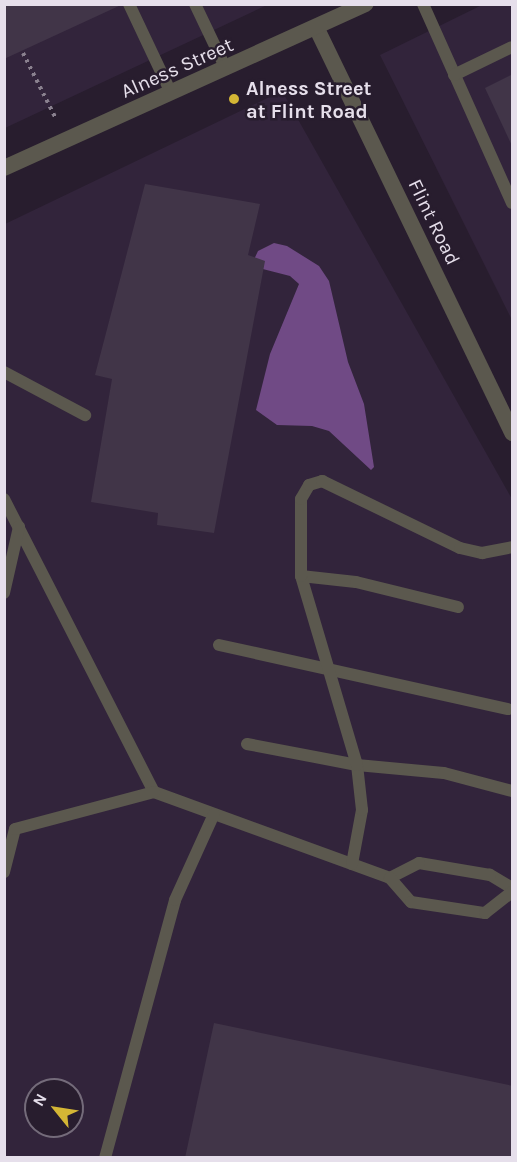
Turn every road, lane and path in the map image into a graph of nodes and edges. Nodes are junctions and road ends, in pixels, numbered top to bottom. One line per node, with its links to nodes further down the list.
1 (129, 4): 10 (lane)
2 (195, 4): 8 (lane)
3 (366, 4): 5 (street, Alness Street)
4 (423, 4): 9 (lane)
5 (317, 29): 8 (street, Alness Street); 16 (street, Flint Road)
6 (513, 47): 9 (lane)
7 (23, 52): 11 (path)
8 (226, 69): 10 (street, Alness Street)
9 (454, 75): 13 (lane)
10 (171, 93): 11 (street, Alness Street)
11 (66, 140): 12 (street, Alness Street)
12 (4, 168)
13 (513, 204)
14 (4, 372): 15 (lane)
15 (86, 415)
16 (513, 433)
17 (5, 502): 18 (lane)
18 (19, 527): 21 (lane); 29 (lane)
19 (513, 547): 20 (lane)
20 (301, 576): 22 (lane); 24 (lane)
21 (4, 593)
22 (458, 607)
23 (219, 645): 24 (lane)
24 (329, 670): 25 (lane); 27 (lane)
25 (508, 709)
26 (247, 744): 27 (lane)
27 (357, 765): 28 (lane); 32 (lane)
28 (513, 791)
29 (154, 792): 30 (lane); 31 (lane)
30 (214, 814): 32 (lane); 36 (lane)
31 (10, 826): 33 (lane)
32 (352, 864): 34 (lane)
33 (4, 872)
34 (390, 878): 35 (lane); 35 (lane)
35 (513, 890)
36 (105, 1158)

